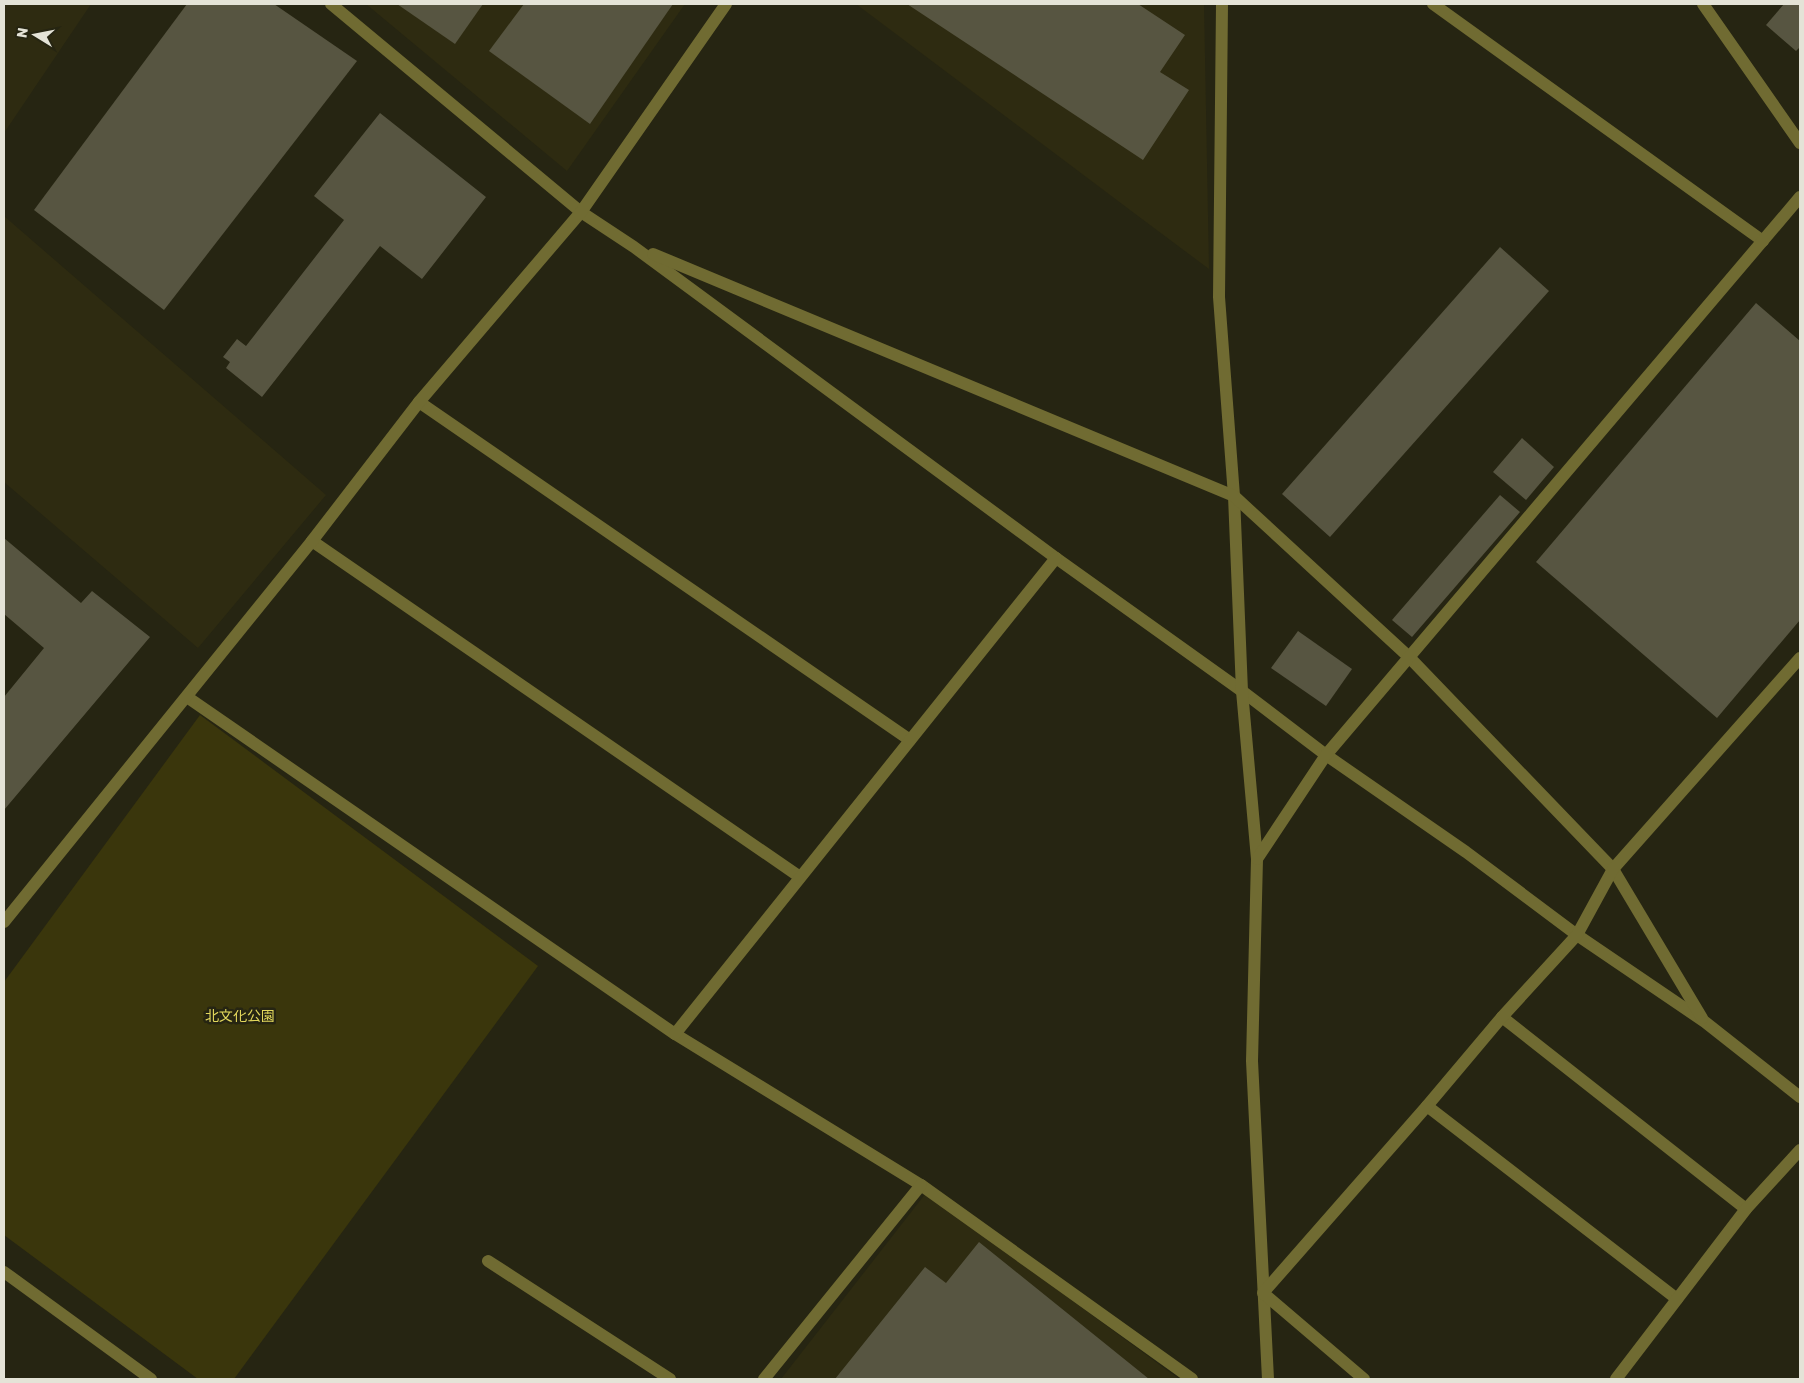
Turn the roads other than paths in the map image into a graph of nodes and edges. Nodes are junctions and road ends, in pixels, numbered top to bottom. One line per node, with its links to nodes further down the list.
1 (331, 4): 8 (street)
2 (726, 4): 8 (street)
3 (1222, 4): 12 (street)
4 (1433, 4): 9 (street)
5 (1703, 4): 6 (street)
6 (1800, 143)
7 (1800, 197): 9 (street)
8 (581, 212): 10 (street); 11 (street)
9 (1763, 241): 15 (street)
10 (634, 247): 12 (street); 14 (street)
11 (419, 402): 13 (street); 19 (street)
12 (1234, 496): 15 (street); 17 (street)
13 (312, 541): 18 (street); 23 (street)
14 (1056, 558): 17 (street); 19 (street)
15 (1409, 657): 20 (street); 22 (street)
16 (1800, 658): 22 (street)
17 (1242, 691): 20 (street); 21 (street)
18 (187, 697): 24 (street); 28 (street)
19 (910, 740): 23 (street)
20 (1326, 755): 21 (street); 25 (street)
21 (1257, 859): 36 (street)
22 (1613, 869): 25 (street); 27 (street)
23 (800, 877): 28 (street)
24 (4, 922)
25 (1577, 935): 26 (street); 27 (street)
26 (1502, 1017): 30 (street); 33 (street)
27 (1705, 1022): 29 (street)
28 (675, 1034): 32 (street)
29 (1800, 1097)
30 (1427, 1106): 36 (street); 37 (street)
31 (1800, 1150): 33 (street)
32 (921, 1185): 40 (street); 41 (street)
33 (1746, 1209): 37 (street)
34 (488, 1261): 39 (street)
35 (4, 1272): 38 (street)
36 (1263, 1293): 42 (street); 43 (street)
37 (1677, 1299): 44 (street)
38 (151, 1379)
39 (670, 1379)
40 (764, 1379)
41 (1192, 1379)
42 (1268, 1379)
43 (1364, 1379)
44 (1616, 1379)

